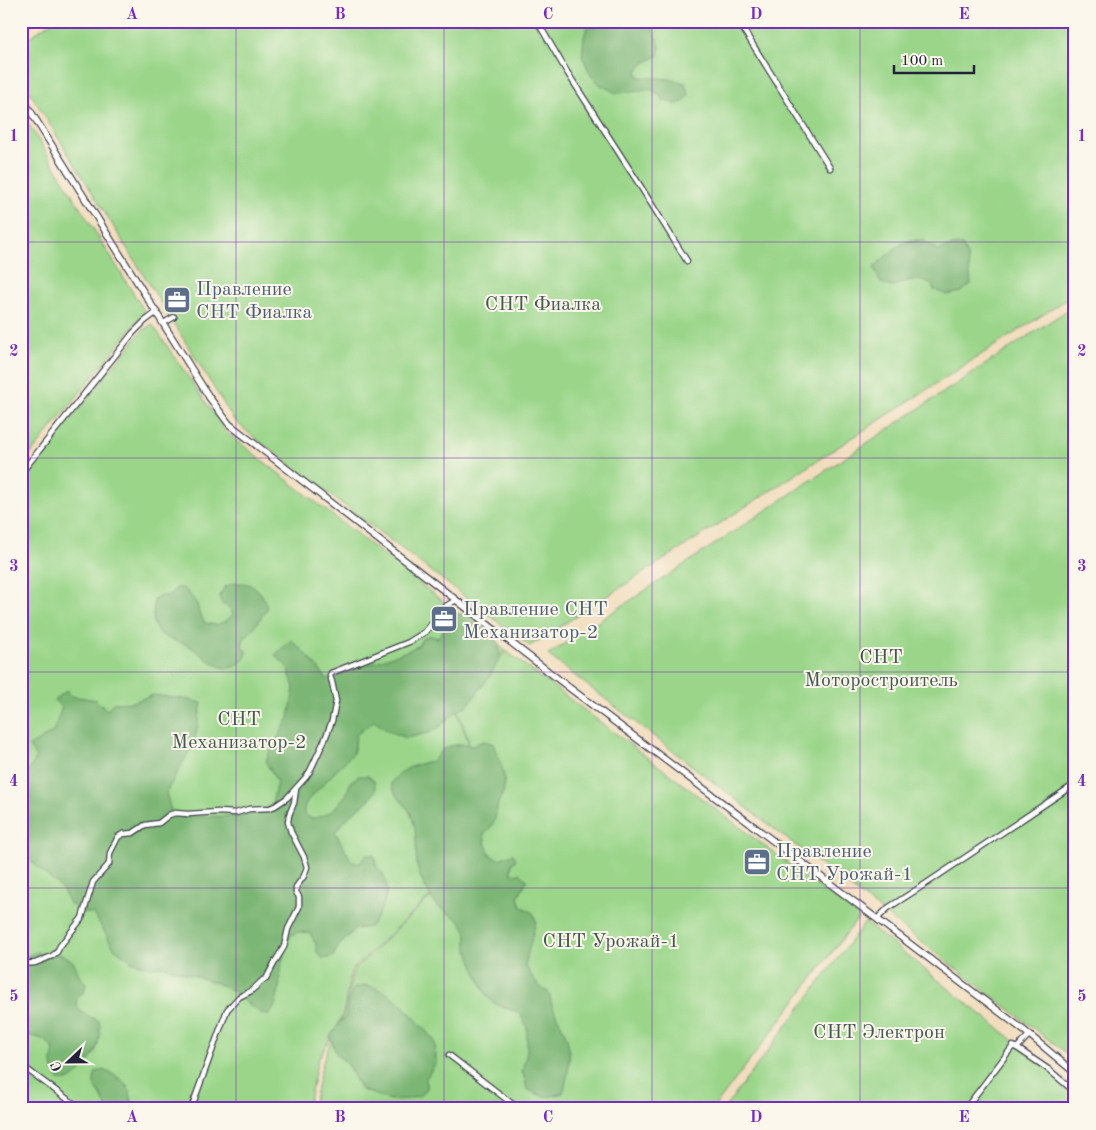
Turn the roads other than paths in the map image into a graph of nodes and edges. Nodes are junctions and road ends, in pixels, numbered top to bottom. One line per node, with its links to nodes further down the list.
1 (537, 21): 5 (street)
2 (738, 21): 4 (street)
3 (21, 96): 6 (street)
4 (830, 168)
5 (687, 261)
6 (157, 312): 8 (street); 9 (street)
7 (174, 317): 8 (street)
8 (164, 323): 10 (street)
9 (21, 473)
10 (456, 600): 12 (street); 13 (street)
11 (1075, 784): 13 (street)
12 (296, 789): 14 (street); 22 (street)
13 (877, 919): 15 (street)
14 (21, 964)
15 (1029, 1035): 16 (street); 19 (street)
16 (1016, 1048): 20 (street); 24 (street)
17 (449, 1055): 23 (street)
18 (21, 1065): 21 (street)
19 (1075, 1072)
20 (1075, 1092)
21 (84, 1109)
22 (191, 1109)
23 (519, 1109)
24 (965, 1109)

